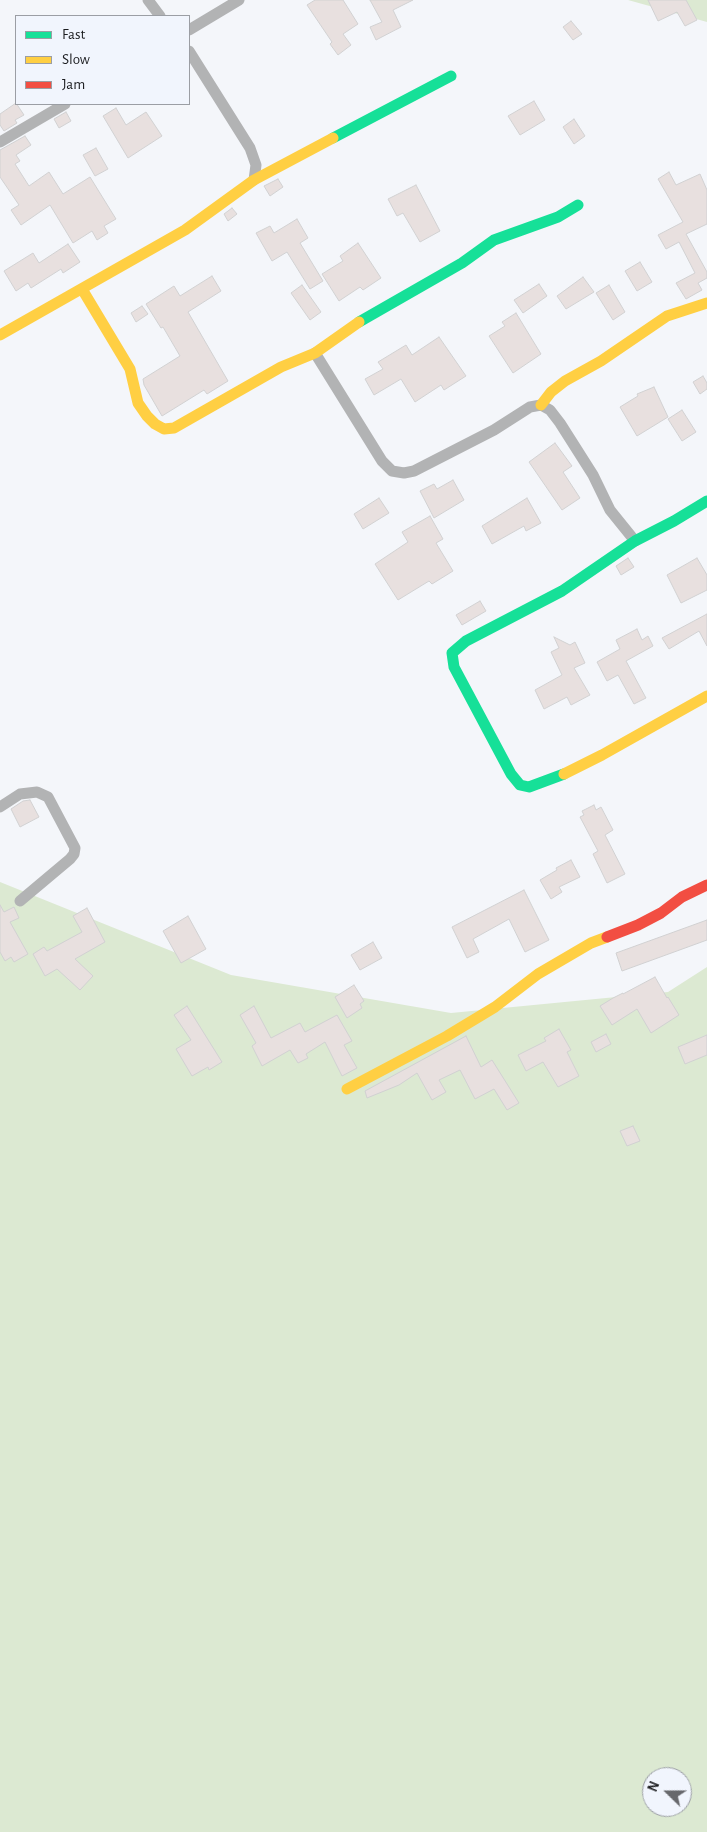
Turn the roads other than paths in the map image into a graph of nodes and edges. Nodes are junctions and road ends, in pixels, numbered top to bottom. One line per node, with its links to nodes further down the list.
1 (148, 0): 3 (street)
2 (239, 0): 4 (street)
3 (159, 15)
4 (190, 29)
5 (190, 53): 9 (street)
6 (451, 76): 9 (street)
7 (63, 105): 8 (street)
8 (0, 142)
9 (254, 180): 11 (street)
10 (578, 205): 14 (street)
11 (82, 288): 13 (street); 14 (street)
12 (707, 303): 15 (street)
13 (0, 335)
14 (315, 353): 15 (street)
15 (541, 405): 17 (street)
16 (707, 501): 17 (street)
17 (635, 541): 18 (street)
18 (707, 696)
19 (0, 807): 21 (street)
20 (707, 885): 22 (street)
21 (20, 901)
22 (347, 1089)

